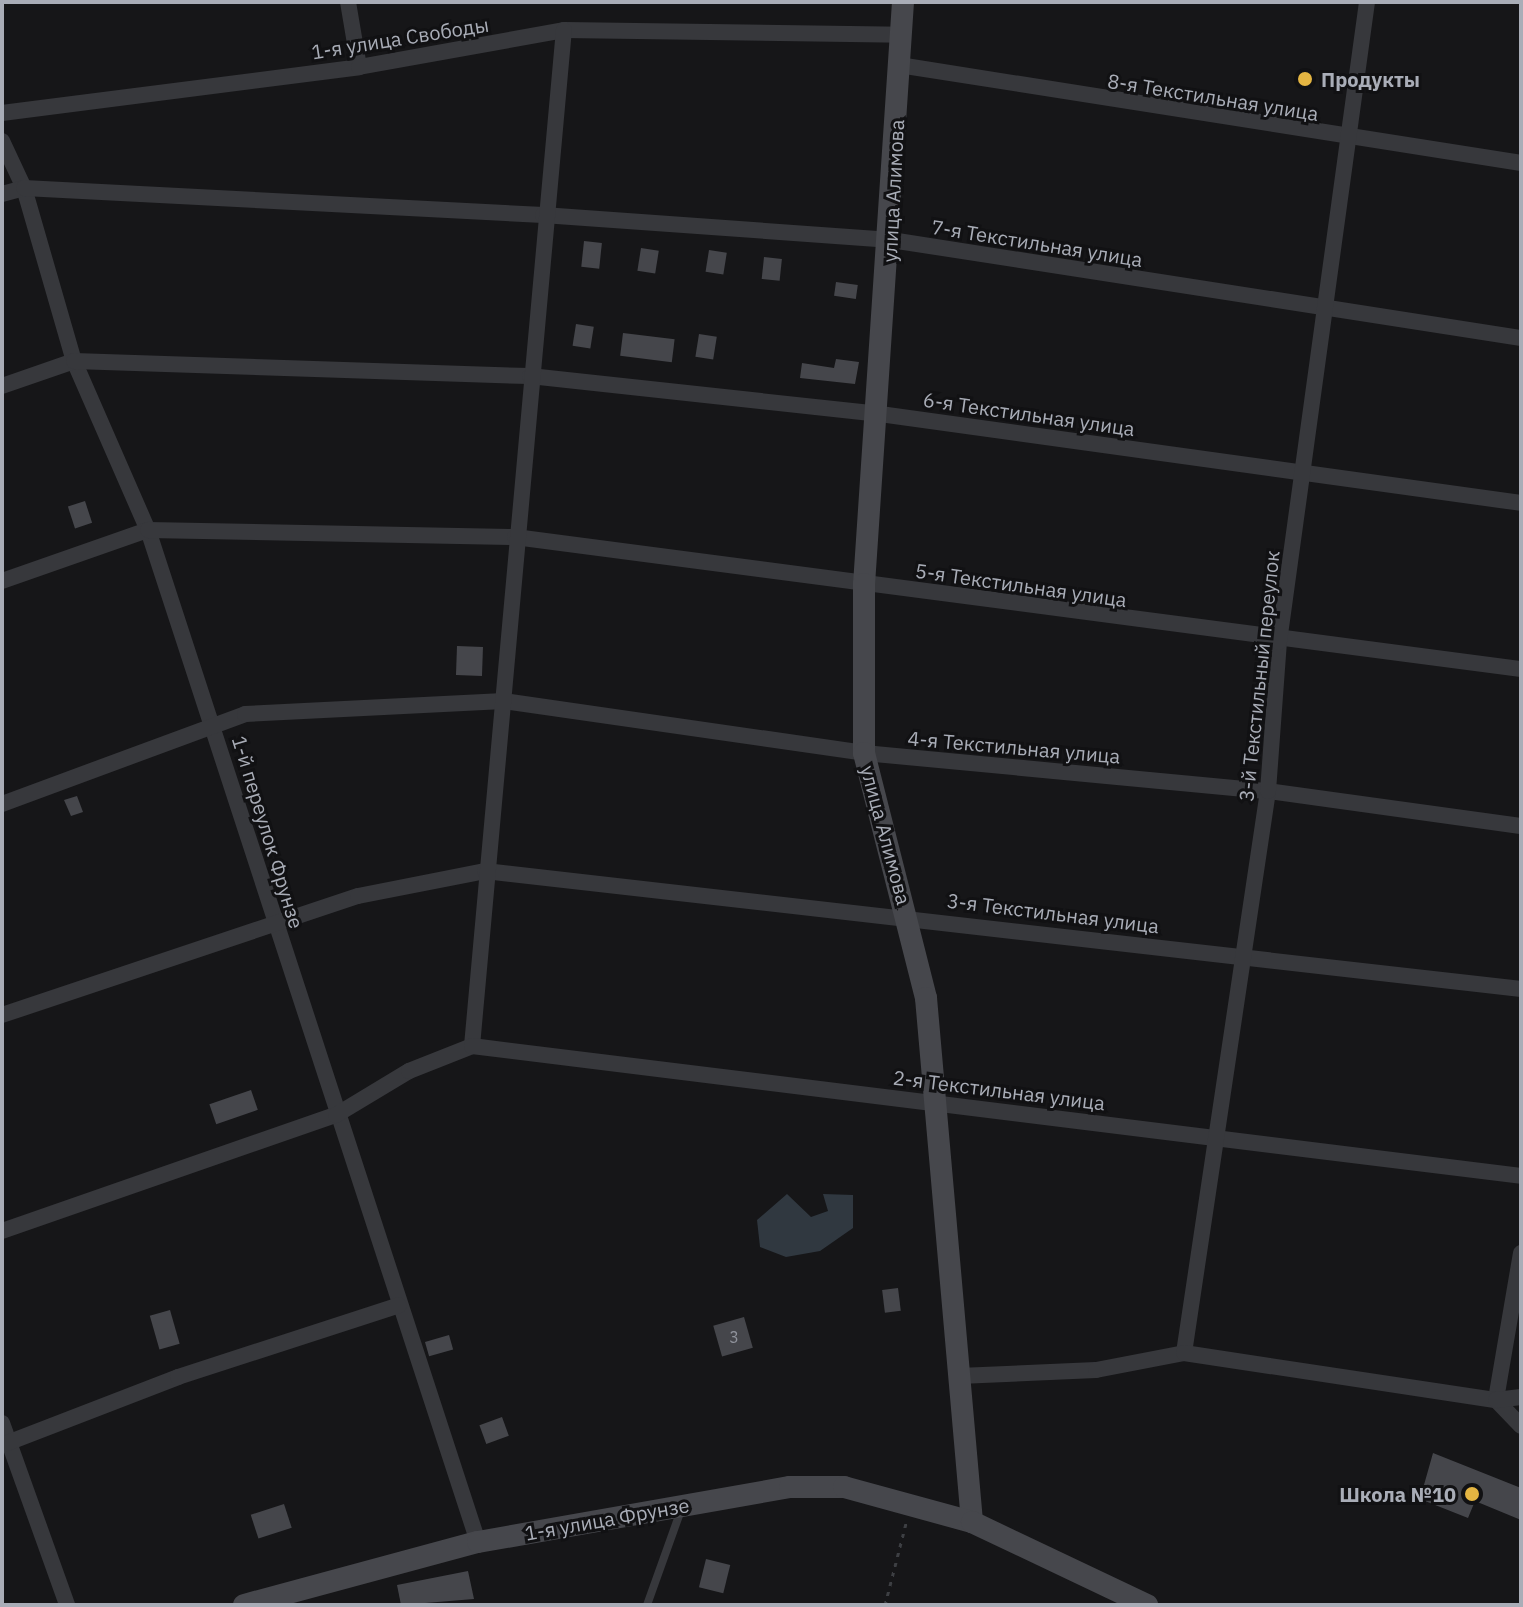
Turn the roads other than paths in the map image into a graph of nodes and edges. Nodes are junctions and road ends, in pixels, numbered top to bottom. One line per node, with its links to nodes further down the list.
1 (348, 2): 7 (street)
2 (903, 2): 5 (street, улица Алимова)
3 (1367, 2): 9 (street, 3-й Текстильный переулок)
4 (564, 30): 5 (street, 1-я улица Свободы); 7 (street, 1-я улица Свободы); 14 (street)
5 (902, 35): 6 (street, улица Алимова)
6 (899, 65): 9 (street, 8-я Текстильная улица); 15 (street, улица Алимова)
7 (359, 67): 8 (street, 1-я улица Свободы)
8 (2, 113)
9 (1352, 140): 11 (street, 8-я Текстильная улица); 16 (street, 3-й Текстильный переулок)
10 (2, 141): 12 (street, 1-й переулок Фрунзе)
11 (1521, 163)
12 (24, 188): 13 (street, 7-я Текстильная улица); 14 (street, 7-я Текстильная улица); 18 (street, 1-й переулок Фрунзе)
13 (2, 194)
14 (543, 215): 15 (street, 7-я Текстильная улица); 19 (street)
15 (891, 240): 16 (street, 7-я Текстильная улица); 21 (street, улица Алимова)
16 (1327, 311): 17 (street, 7-я Текстильная улица); 22 (street, 3-й Текстильный переулок)
17 (1521, 338)
18 (74, 361): 19 (street, 6-я Текстильная улица); 20 (street); 24 (street, 1-й переулок Фрунзе)
19 (530, 376): 21 (street, 6-я Текстильная улица); 25 (street)
20 (2, 386)
21 (880, 414): 22 (street, 6-я Текстильная улица); 27 (street, улица Алимова)
22 (1304, 472): 23 (street, 6-я Текстильная улица); 28 (street, 3-й Текстильный переулок)
23 (1521, 503)
24 (148, 530): 25 (street, 5-я Текстильная улица); 26 (street); 31 (street, 1-й переулок Фрунзе)
25 (515, 537): 27 (street, 5-я Текстильная улица); 30 (street)
26 (2, 581)
27 (864, 584): 28 (street, 5-я Текстильная улица); 32 (street, улица Алимова)
28 (1279, 642): 29 (street, 5-я Текстильная улица); 33 (street, 3-й Текстильный переулок)
29 (1521, 669)
30 (504, 701): 31 (street, 4-я Текстильная улица); 32 (street, 4-я Текстильная улица); 36 (street)
31 (215, 726): 34 (street, 4-я Текстильная улица); 38 (street, 1-й переулок Фрунзе)
32 (864, 753): 33 (street, 4-я Текстильная улица); 37 (street, улица Алимова)
33 (1268, 791): 35 (street, 4-я Текстильная улица); 39 (street, 3-й Текстильный переулок)
34 (2, 804)
35 (1521, 826)
36 (485, 871): 37 (street, 3-я Текстильная улица); 38 (street, 3-я Текстильная улица); 42 (street)
37 (907, 916): 39 (street, 3-я Текстильная улица); 43 (street, улица Алимова)
38 (275, 924): 41 (street, 3-я Текстильная улица); 44 (street, 1-й переулок Фрунзе)
39 (1240, 956): 40 (street, 3-я Текстильная улица); 45 (street, 3-й Текстильный переулок)
40 (1521, 989)
41 (2, 1015)
42 (472, 1046): 43 (street, 2-я Текстильная улица); 44 (street)
43 (938, 1101): 45 (street, 2-я Текстильная улица); 51 (street, улица Алимова)
44 (336, 1115): 47 (street); 49 (street, 1-й переулок Фрунзе)
45 (1213, 1138): 46 (street, 2-я Текстильная улица); 50 (street, 3-й Текстильный переулок)
46 (1521, 1176)
47 (2, 1231)
48 (1521, 1253): 53 (street)
49 (399, 1305): 56 (street); 59 (street, 1-й переулок Фрунзе)
50 (1184, 1353): 51 (street); 53 (street)
51 (959, 1376): 58 (street, улица Алимова)
52 (1521, 1397): 53 (street)
53 (1496, 1400): 55 (street)
54 (2, 1423): 56 (street)
55 (1521, 1426)
56 (5, 1444): 61 (street)
57 (683, 1506): 58 (street, 1-я улица Фрунзе); 59 (street, 1-я улица Фрунзе); 63 (lane)
58 (972, 1522): 64 (street, 1-я улица Фрунзе)
59 (478, 1542): 60 (street, 1-я улица Фрунзе)
60 (285, 1599): 62 (street, 1-я улица Фрунзе)
61 (67, 1605)
62 (244, 1605)
63 (647, 1605)
64 (1147, 1605)

